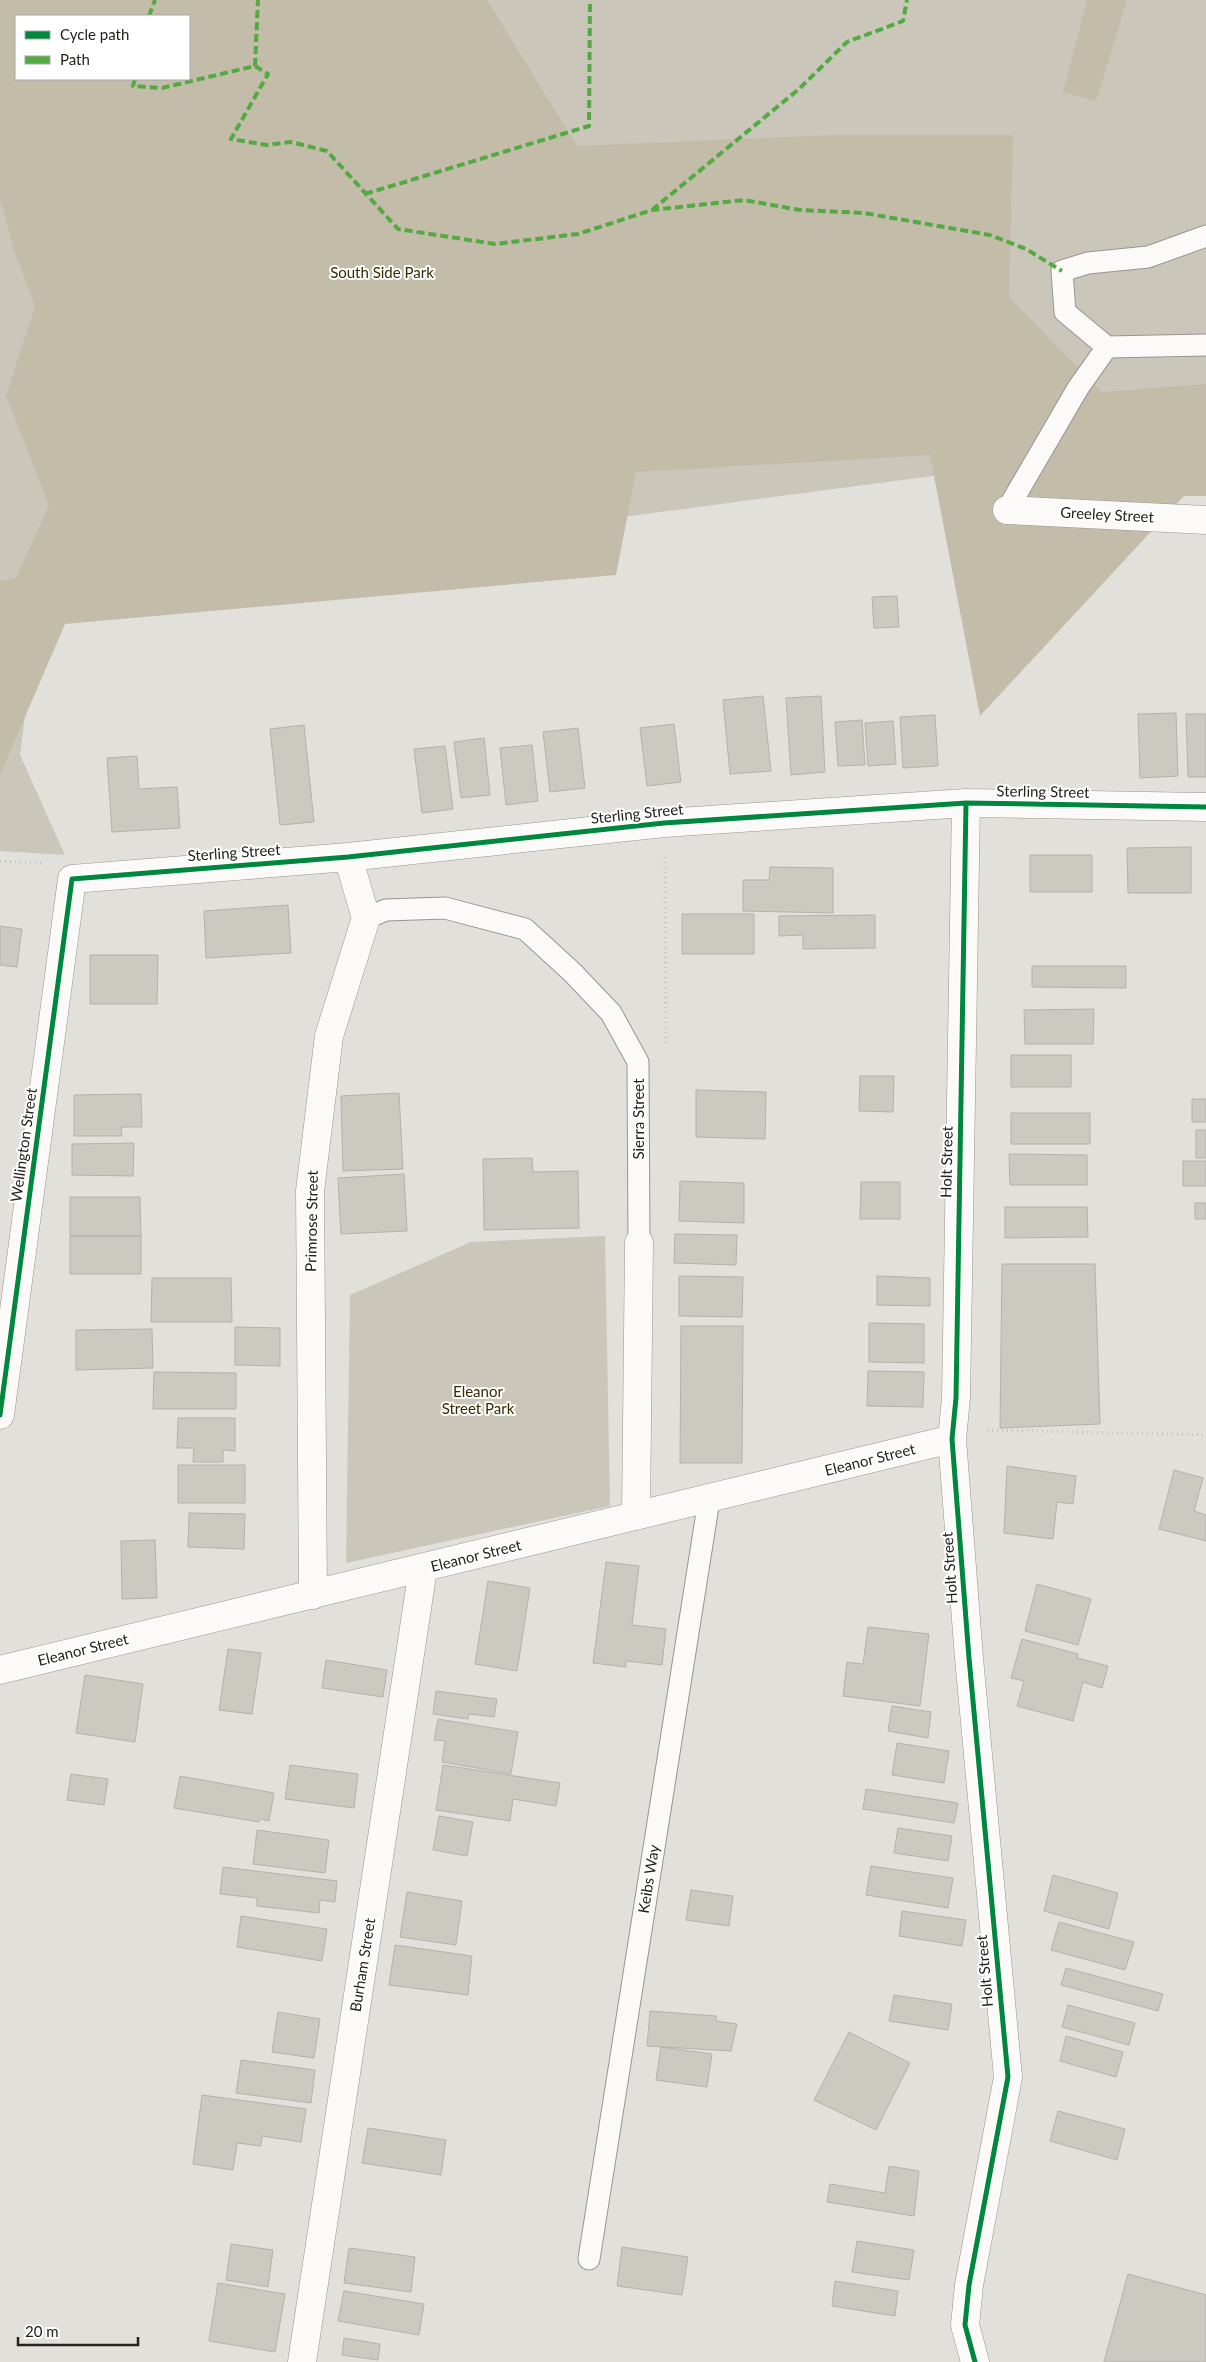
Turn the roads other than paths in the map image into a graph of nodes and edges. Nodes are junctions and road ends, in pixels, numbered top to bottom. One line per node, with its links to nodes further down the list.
1 (1206, 236): 3 (lane)
2 (1206, 345): 3 (lane)
3 (1107, 347): 4 (lane)
4 (1007, 510): 5 (street, Greeley Street)
5 (1206, 520)
6 (966, 803): 7 (street, Sterling Street); 8 (street, Sterling Street); 13 (street, Holt Street)
7 (1206, 807)
8 (348, 857): 9 (street, Sterling Street); 10 (street)
9 (72, 878): 12 (street, Wellington Street)
10 (366, 918): 11 (lane, Sierra Street); 17 (street, Primrose Street)
11 (639, 1243): 15 (street, Sierra Street)
12 (0, 1415)
13 (952, 1439): 14 (street, Eleanor Street); 21 (street, Holt Street)
14 (709, 1500): 15 (street, Eleanor Street); 19 (lane, Keibs Way)
15 (636, 1516): 16 (street, Eleanor Street)
16 (423, 1569): 17 (street, Eleanor Street); 20 (street, Burham Street)
17 (313, 1595): 18 (street, Eleanor Street)
18 (0, 1670)
19 (589, 2259)
20 (302, 2362)
21 (975, 2362)

